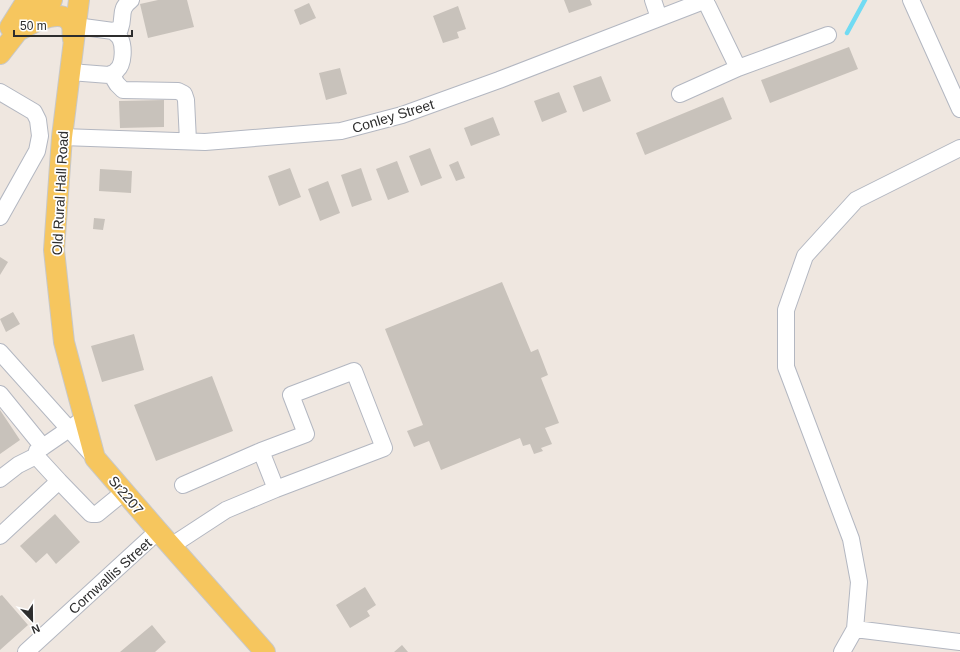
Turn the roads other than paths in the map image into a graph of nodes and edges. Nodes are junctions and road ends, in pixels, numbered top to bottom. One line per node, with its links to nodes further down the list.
1 (27, 0): 13 (main road)
2 (52, 0): 10 (main road)
3 (79, 0): 9 (main road, Old Rural Hall Road)
4 (131, 0): 11 (street)
5 (652, 0): 8 (street)
6 (705, 0): 8 (street, Conley Street); 16 (street)
7 (911, 0): 21 (street)
8 (659, 18): 23 (street, Conley Street)
9 (76, 26): 11 (street); 14 (main road, Old Rural Hall Road)
10 (20, 30): 14 (main road); 15 (main road)
11 (113, 30): 18 (street)
12 (828, 35): 16 (street)
13 (0, 43)
14 (73, 49): 17 (main road, Old Rural Hall Road)
15 (0, 54)
16 (738, 68): 20 (street)
17 (70, 72): 18 (street); 22 (main road, Old Rural Hall Road)
18 (111, 74): 23 (street)
19 (0, 92): 25 (street)
20 (680, 94)
21 (960, 109)
22 (62, 137): 23 (street, Conley Street); 28 (main road, Old Rural Hall Road)
23 (188, 141)
24 (960, 148): 40 (street)
25 (0, 217)
26 (0, 352): 28 (street, Old Rural Hall Road)
27 (0, 394): 30 (street)
28 (77, 424): 30 (street); 31 (main road, Old Rural Hall Road)
29 (261, 451): 34 (street); 35 (street); 35 (street)
30 (39, 452): 32 (street); 33 (street)
31 (95, 458): 36 (main road, Sr2207)
32 (0, 479)
33 (59, 481): 36 (street); 38 (street)
34 (183, 485)
35 (276, 489): 39 (street)
36 (124, 492): 37 (main road, Sr2207)
37 (158, 531): 39 (main road); 42 (street, Cornwallis Street)
38 (0, 536)
39 (171, 546): 43 (main road)
40 (855, 629): 41 (street); 44 (street)
41 (960, 642)
42 (26, 652)
43 (265, 652)
44 (842, 652)

